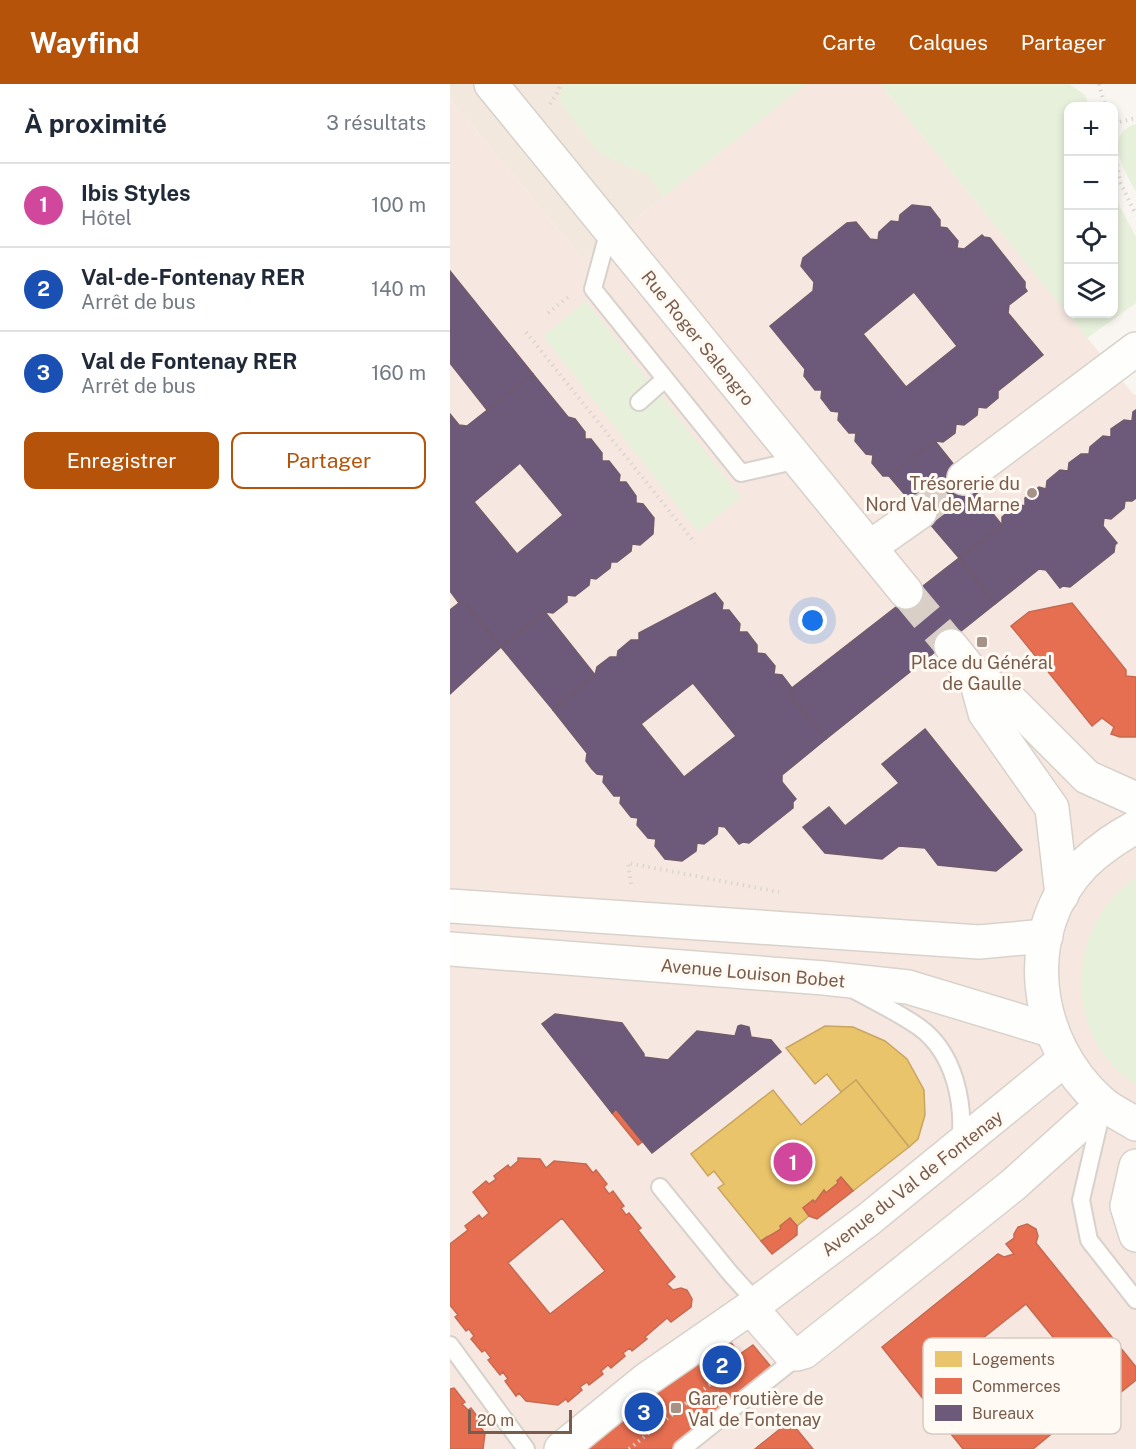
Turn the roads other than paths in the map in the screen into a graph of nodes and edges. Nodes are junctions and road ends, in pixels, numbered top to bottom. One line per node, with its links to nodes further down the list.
1 (491, 84): 2 (street, Rue Roger Salengro)
2 (609, 230): 4 (lane); 6 (street, Rue Roger Salengro)
3 (1136, 349): 7 (street)
4 (665, 379): 5 (lane); 6 (lane)
5 (639, 402)
6 (798, 460): 9 (street, Rue Roger Salengro)
7 (964, 478)
8 (920, 512): 9 (street)
9 (870, 548): 10 (street, Rue Roger Salengro)
10 (906, 592)
11 (951, 646): 12 (street)
12 (975, 676): 13 (street); 15 (street)
13 (1136, 799)
14 (1136, 826): 15 (street)
15 (1062, 895): 17 (street)
16 (450, 906): 17 (street)
17 (1046, 936): 20 (street)
18 (450, 949): 19 (street, Avenue Louison Bobet)
19 (837, 980): 20 (street, Avenue Louison Bobet); 24 (lane)
20 (1050, 1030): 21 (street)
21 (1064, 1060): 22 (street); 24 (street, Avenue du Val de Fontenay)
22 (1103, 1104): 23 (street); 28 (lane); 31 (street)
23 (1136, 1124)
24 (960, 1146): 29 (street, Avenue du Val de Fontenay)
25 (1136, 1166): 27 (street)
26 (660, 1186): 29 (lane)
27 (1136, 1235)
28 (1136, 1300)
29 (757, 1303): 31 (street); 33 (street, Avenue du Val de Fontenay)
30 (450, 1345): 32 (lane)
31 (804, 1352): 34 (lane)
32 (526, 1449)
33 (561, 1449)
34 (682, 1449)

